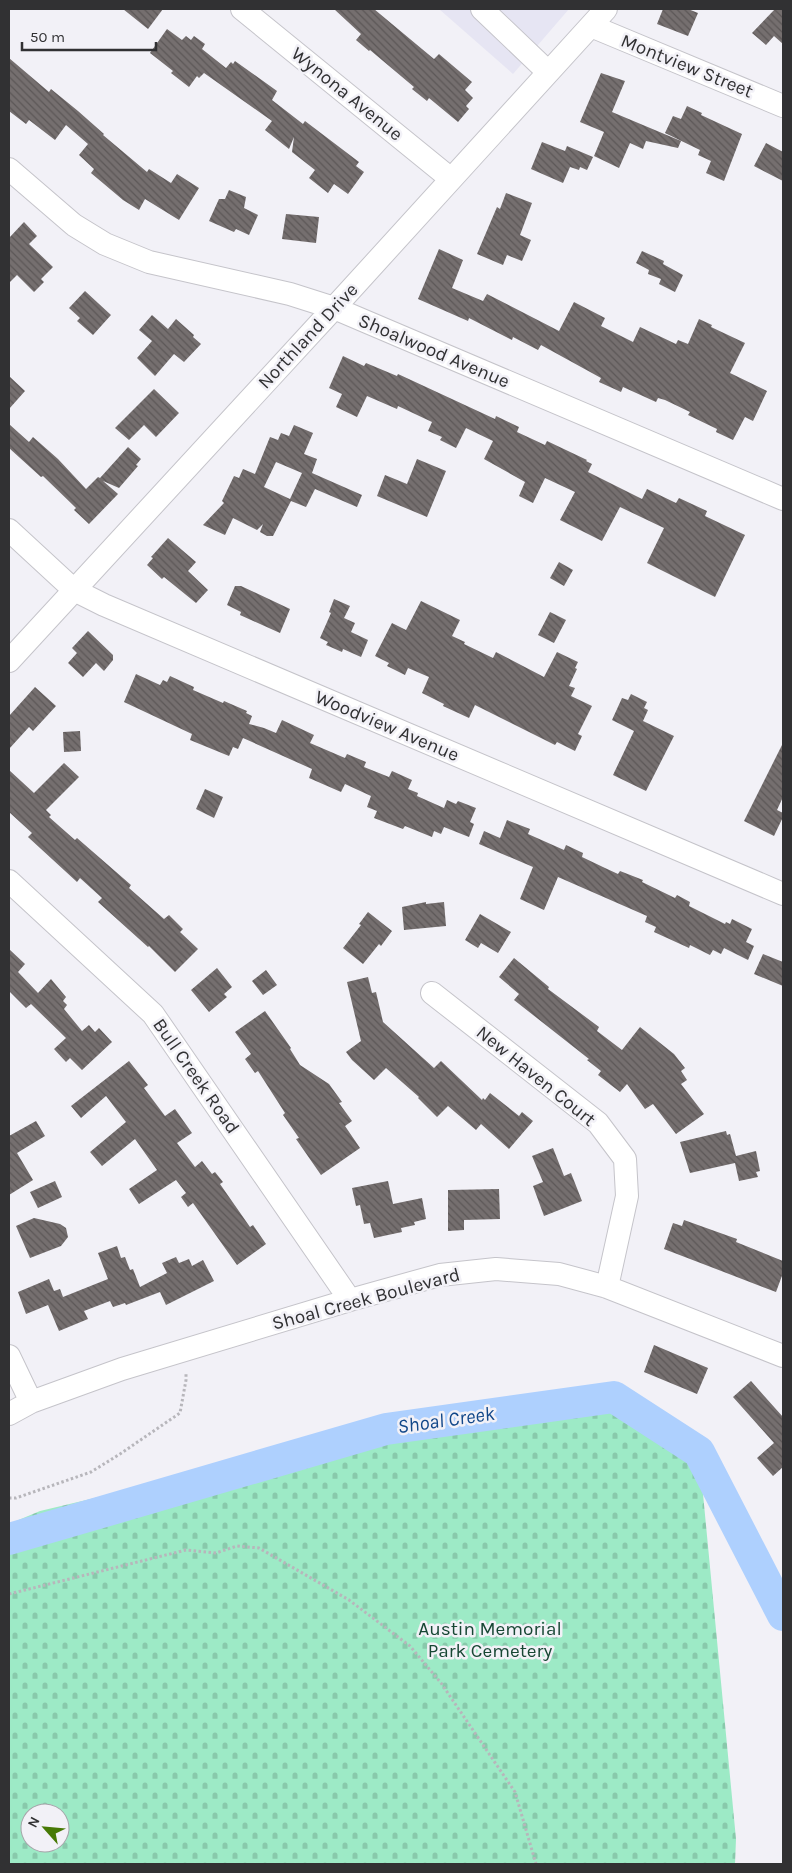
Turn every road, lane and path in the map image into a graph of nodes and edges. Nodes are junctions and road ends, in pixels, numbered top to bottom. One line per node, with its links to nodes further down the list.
1 (242, 9): 8 (street, Wynona Avenue)
2 (482, 9): 5 (street)
3 (606, 9): 4 (street, Northland Drive)
4 (591, 26): 5 (street, Northland Drive); 6 (street, Montview Street)
5 (548, 72): 8 (street, Northland Drive)
6 (783, 106)
7 (9, 169): 9 (street, Shoalwood Avenue)
8 (451, 179): 9 (street, Northland Drive)
9 (334, 308): 10 (street, Shoalwood Avenue); 12 (street, Northland Drive)
10 (783, 499)
11 (9, 530): 12 (street, Woodview Avenue)
12 (74, 590): 13 (street, Northland Drive); 15 (street, Woodview Avenue)
13 (9, 662)
14 (9, 882): 18 (street, Bull Creek Road)
15 (783, 894)
16 (432, 993): 17 (street, New Haven Court)
17 (607, 1287): 18 (street, Shoal Creek Boulevard); 20 (street, Shoal Creek Boulevard)
18 (350, 1300): 22 (street, Shoal Creek Boulevard)
19 (9, 1356): 22 (street)
20 (783, 1356)
21 (186, 1372): 24 (path)
22 (31, 1402): 23 (street, Shoal Creek Boulevard)
23 (9, 1414)
24 (9, 1498)
25 (9, 1594): 26 (path)
26 (536, 1864)

